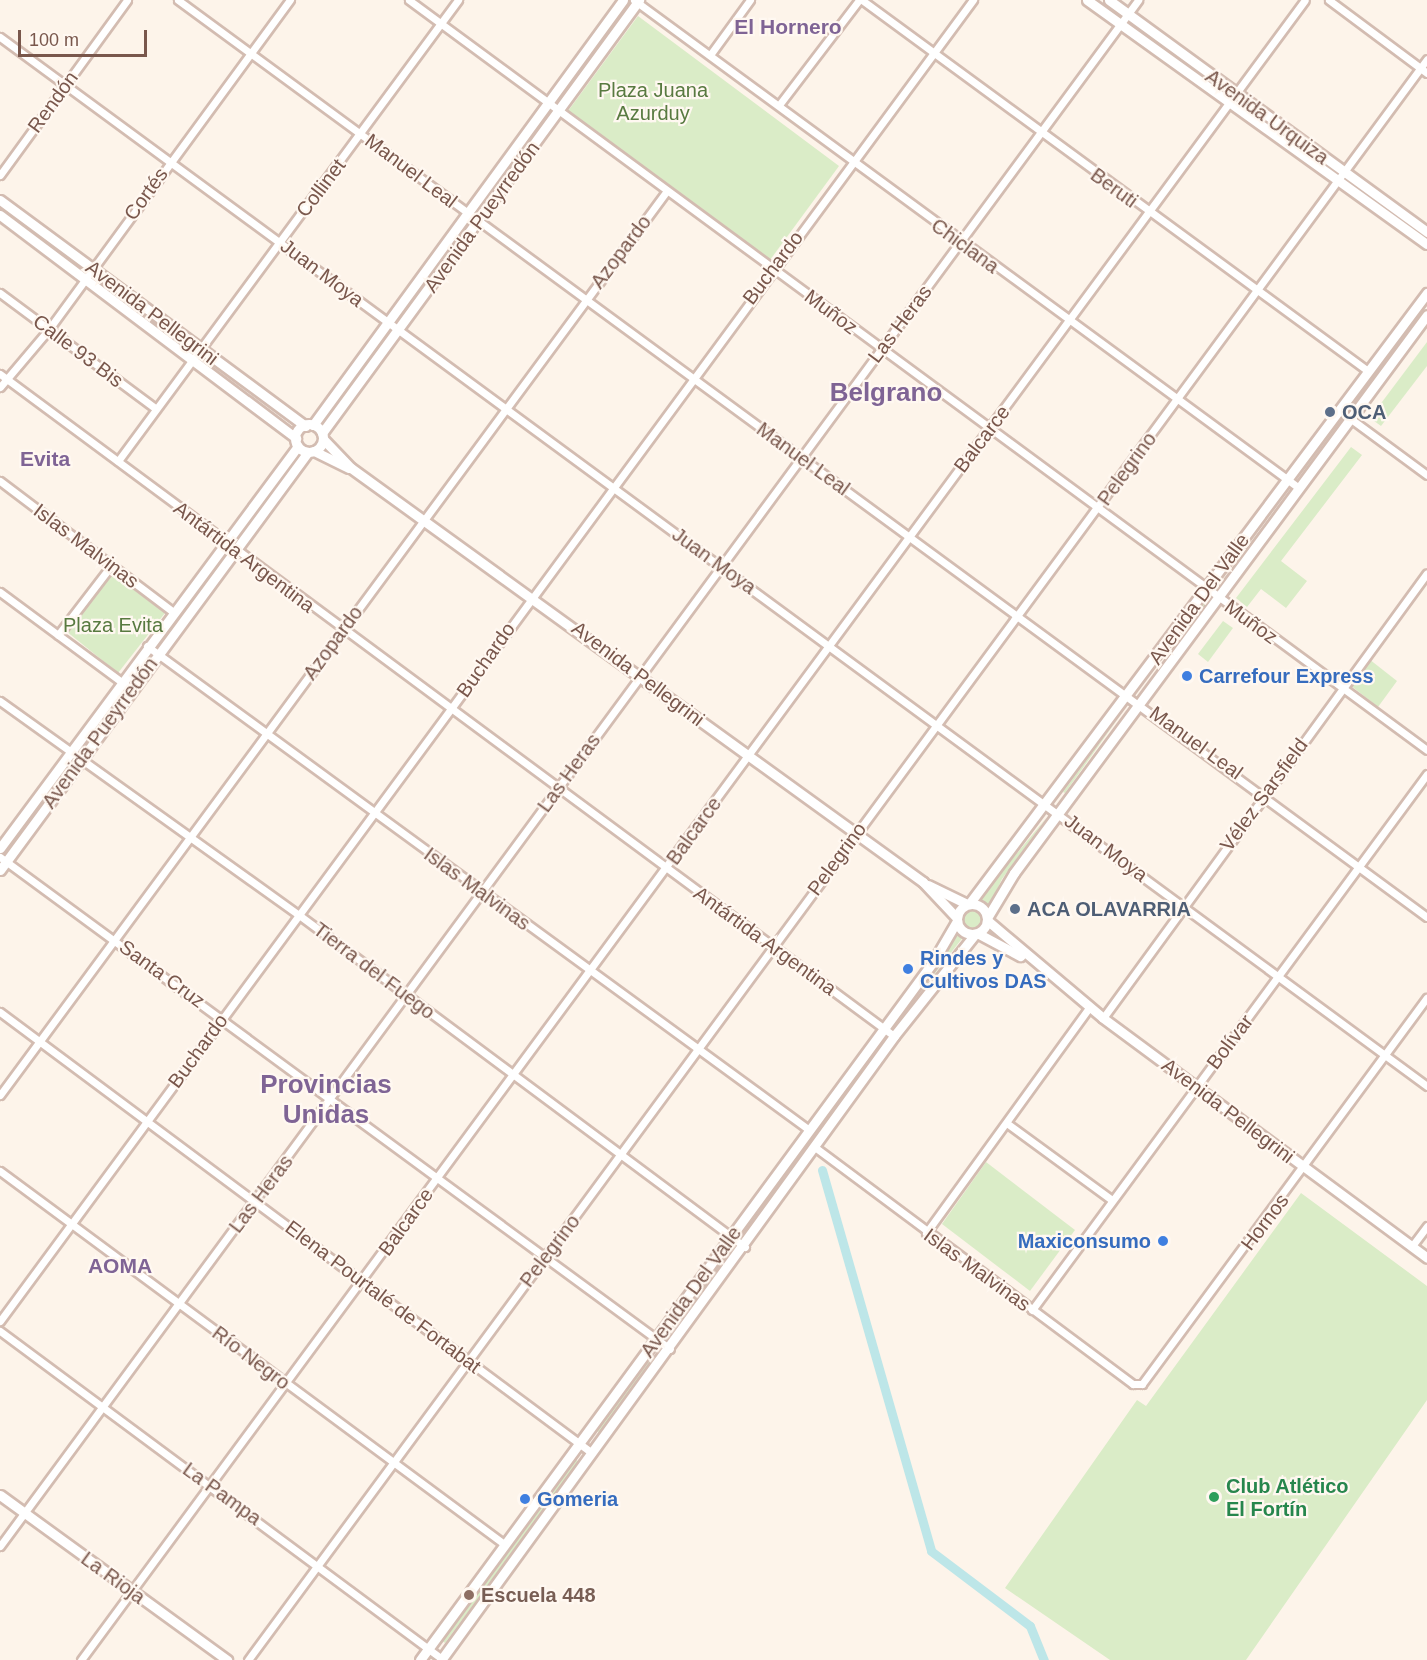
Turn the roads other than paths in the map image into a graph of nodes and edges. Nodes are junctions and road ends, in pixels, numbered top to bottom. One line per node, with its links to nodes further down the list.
1 (127, 0): 25 (street, Rendón)
2 (178, 0): 20 (street, Manuel Leal)
3 (290, 0): 20 (street, Cortés)
4 (410, 0): 17 (street, Muñoz)
5 (458, 0): 17 (street, Collinet)
6 (623, 0): 28 (main road, Avenida Pueyrredón)
7 (750, 0): 22 (street)
8 (861, 0): 21 (street, Beruti); 29 (street)
9 (973, 0): 21 (street, Buchardo)
10 (1087, 0): 18 (main road)
11 (1109, 0): 16 (main road, Avenida Urquiza)
12 (1138, 0): 16 (street, Las Heras)
13 (1305, 0): 26 (street, Balcarce)
14 (1329, 0): 24 (street)
15 (637, 1): 22 (street, Chiclana); 30 (main road, Avenida Pueyrredón)
16 (1128, 14): 18 (street, Las Heras); 26 (main road, Avenida Urquiza)
17 (441, 23): 28 (street, Muñoz); 31 (street, Collinet)
18 (1120, 24): 27 (main road); 32 (street, Las Heras)
19 (0, 37): 25 (street, Juan Moya)
20 (250, 54): 31 (street, Manuel Leal); 33 (street, Cortés)
21 (933, 54): 32 (street, Beruti); 34 (street, Buchardo)
22 (710, 55): 29 (street, Chiclana)
23 (1427, 59): 24 (street, Pelegrino)
24 (1424, 70): 35 (street, Pelegrino)
25 (66, 85): 33 (street, Juan Moya); 36 (street, Rendón)
26 (1234, 94): 27 (street, Balcarce); 35 (main road, Avenida Urquiza)
27 (1228, 103): 37 (main road); 41 (street, Balcarce)
28 (547, 104): 30 (street, Muñoz); 40 (main road, Avenida Pueyrredón)
29 (779, 105): 34 (street, Chiclana)
30 (559, 112): 38 (street, Muñoz); 43 (main road, Avenida Pueyrredón)
31 (362, 133): 40 (street, Manuel Leal); 45 (street, Collinet)
32 (1040, 135): 41 (street, Beruti); 46 (street, Las Heras)
33 (171, 159): 45 (street, Juan Moya); 48 (street, Cortés)
34 (852, 163): 46 (street, Chiclana); 49 (street, Buchardo)
35 (1345, 173): 37 (street, Pelegrino); 44 (main road, Avenida Urquiza)
36 (0, 175)
37 (1339, 182): 47 (main road); 51 (street, Pelegrino)
38 (666, 192): 49 (street, Muñoz); 54 (street, Azopardo)
39 (0, 200): 48 (main road, Avenida Pellegrini)
40 (465, 212): 43 (street, Manuel Leal); 57 (main road, Avenida Pueyrredón)
41 (1148, 212): 51 (street, Beruti); 56 (street, Balcarce)
42 (0, 215): 50 (main road, Avenida Pellegrini)
43 (479, 220): 54 (street, Manuel Leal); 59 (main road, Avenida Pueyrredón)
44 (1427, 232)
45 (280, 241): 57 (street, Juan Moya); 60 (street, Collinet)
46 (961, 243): 56 (street, Chiclana); 61 (street, Las Heras)
47 (1427, 244)
48 (92, 268): 50 (street, Cortés); 60 (main road, Avenida Pellegrini)
49 (772, 268): 61 (street, Muñoz); 65 (street, Buchardo)
50 (85, 278): 58 (street, Cortés); 62 (main road, Avenida Pellegrini)
51 (1254, 291): 63 (street, Beruti); 68 (street, Pelegrino)
52 (0, 293): 58 (street, Calle 93 Bis)
53 (1427, 293): 63 (main road, Avenida Del Valle)
54 (584, 301): 65 (street, Manuel Leal); 69 (street, Azopardo)
55 (1427, 315): 71 (main road, Avenida Del Valle)
56 (1068, 321): 68 (street, Chiclana); 73 (street, Balcarce)
57 (388, 323): 59 (street, Juan Moya); 72 (main road, Avenida Pueyrredón)
58 (49, 329): 66 (street, Cortés); 70 (street, Calle 93 Bis)
59 (399, 330): 69 (street, Juan Moya); 74 (main road, Avenida Pueyrredón)
60 (201, 349): 62 (street, Collinet); 72 (main road, Avenida Pellegrini)
61 (881, 349): 73 (street, Muñoz); 77 (street, Las Heras)
62 (195, 358): 70 (street, Collinet); 75 (main road, Avenida Pellegrini)
63 (1368, 371): 82 (main road, Avenida Del Valle)
64 (0, 374): 66 (street, Antártida Argentina)
65 (693, 378): 77 (street, Manuel Leal); 84 (street, Buchardo)
66 (7, 379): 67 (street, Cortés); 78 (street, Antártida Argentina)
67 (0, 387)
68 (1176, 400): 82 (street, Chiclana); 87 (street, Pelegrino)
69 (506, 408): 84 (street, Juan Moya); 88 (street, Azopardo)
70 (156, 410): 78 (street, Collinet)
71 (1351, 419): 80 (street); 85 (main road, Avenida Del Valle)
72 (309, 425): 74 (main road, Avenida Pellegrini); 75 (main road, Avenida Pueyrredón)
73 (990, 430): 87 (street, Muñoz); 89 (street, Balcarce)
74 (322, 436): 76 (main road, Avenida Pueyrredón); 79 (main road, Avenida Pellegrini)
75 (297, 442): 76 (main road, Avenida Pellegrini); 83 (main road, Avenida Pueyrredón)
76 (311, 452): 79 (main road, Avenida Pellegrini); 86 (main road, Avenida Pueyrredón)
77 (801, 457): 89 (street, Manuel Leal); 93 (street, Las Heras)
78 (118, 461): 90 (street, Antártida Argentina)
79 (351, 468): 88 (main road, Avenida Pellegrini)
80 (1427, 475)
81 (0, 481): 92 (street, Islas Malvinas)
82 (1287, 481): 85 (street, Chiclana); 95 (main road, Avenida Del Valle)
83 (269, 483): 86 (main road); 90 (main road, Avenida Pueyrredón)
84 (612, 485): 93 (street, Juan Moya); 97 (street, Buchardo)
85 (1299, 488): 98 (main road, Avenida Del Valle)
86 (279, 490): 91 (main road, Avenida Pueyrredón)
87 (1097, 510): 95 (street, Muñoz); 100 (street, Pelegrino)
88 (422, 519): 97 (main road, Avenida Pellegrini); 101 (street, Azopardo)
89 (909, 536): 100 (street, Manuel Leal); 104 (street, Balcarce)
90 (223, 543): 91 (street, Antártida Argentina); 99 (main road, Avenida Pueyrredón)
91 (234, 551): 101 (street, Antártida Argentina); 105 (main road, Avenida Pueyrredón)
92 (111, 566): 99 (street, Islas Malvinas); 102 (street)
93 (720, 567): 104 (street, Juan Moya); 106 (street, Las Heras)
94 (1427, 573): 108 (street, Vélez Sarsfield)
95 (1208, 586): 98 (street, Muñoz); 110 (main road, Avenida Del Valle)
96 (0, 592): 102 (street)
97 (531, 595): 106 (main road, Avenida Pellegrini); 113 (street, Buchardo)
98 (1219, 598): 108 (street, Muñoz); 112 (main road, Avenida Del Valle)
99 (172, 612): 103 (main road, Avenida Pueyrredón)
100 (1017, 618): 110 (street, Manuel Leal); 114 (street, Pelegrino)
101 (342, 630): 113 (street, Antártida Argentina); 115 (street, Azopardo)
102 (58, 634): 107 (street)
103 (147, 646): 105 (street, Islas Malvinas); 107 (main road, Avenida Pueyrredón)
104 (831, 646): 114 (street, Juan Moya); 118 (street, Balcarce)
105 (158, 653): 109 (main road, Avenida Pueyrredón); 115 (street, Islas Malvinas)
106 (639, 676): 118 (main road, Avenida Pellegrini); 121 (street, Las Heras)
107 (121, 682): 109 (street); 117 (main road, Avenida Pueyrredón)
108 (1341, 688): 116 (street, Muñoz); 122 (street, Vélez Sarsfield)
109 (131, 689): 119 (main road, Avenida Pueyrredón)
110 (1127, 698): 112 (street, Manuel Leal); 123 (main road, Avenida Del Valle)
111 (0, 701): 117 (street, Tierra del Fuego)
112 (1141, 702): 122 (street, Manuel Leal); 124 (main road, Avenida Del Valle)
113 (451, 708): 121 (street, Antártida Argentina); 125 (street, Buchardo)
114 (939, 725): 123 (street, Juan Moya); 126 (street, Pelegrino)
115 (267, 732): 125 (street, Islas Malvinas); 127 (street, Azopardo)
116 (1427, 750)
117 (72, 752): 119 (street, Tierra del Fuego); 128 (main road, Avenida Pueyrredón)
118 (748, 756): 126 (main road, Avenida Pellegrini); 131 (street, Balcarce)
119 (84, 759): 127 (street, Tierra del Fuego); 129 (main road, Avenida Pueyrredón)
120 (1427, 774): 130 (street, Bolívar)
121 (558, 788): 131 (street, Antártida Argentina); 134 (street, Las Heras)
122 (1266, 794): 130 (street, Manuel Leal); 136 (street, Vélez Sarsfield)
123 (1048, 805): 124 (street, Juan Moya); 135 (main road, Avenida Del Valle)
124 (1060, 813): 136 (street, Juan Moya); 140 (main road, Avenida Del Valle)
125 (374, 814): 134 (street, Islas Malvinas); 137 (street, Buchardo)
126 (855, 834): 133 (main road, Avenida Pellegrini); 143 (street, Pelegrino)
127 (190, 835): 137 (street, Tierra del Fuego); 142 (street, Azopardo)
128 (0, 848)
129 (3, 859): 132 (main road, Avenida Pueyrredón); 142 (street, Santa Cruz)
130 (1359, 867): 138 (street, Manuel Leal); 146 (street, Bolívar)
131 (666, 868): 143 (street, Antártida Argentina); 145 (street, Balcarce)
132 (0, 870)
133 (923, 882): 135 (main road, Avenida Pellegrini); 139 (main road, Avenida Pellegrini)
134 (482, 892): 145 (street, Islas Malvinas); 147 (street, Las Heras)
135 (968, 904): 139 (main road, Avenida Del Valle); 140 (main road, Avenida Pellegrini)
136 (1184, 906): 146 (street, Juan Moya); 152 (street, Vélez Sarsfield)
137 (298, 915): 147 (street, Tierra del Fuego); 151 (street, Buchardo)
138 (1427, 917)
139 (957, 919): 141 (main road, Avenida Pellegrini); 153 (main road, Avenida Del Valle)
140 (988, 920): 141 (main road, Avenida Del Valle); 144 (main road, Avenida Pellegrini)
141 (977, 934): 144 (main road, Avenida Pellegrini); 154 (main road, Avenida Del Valle)
142 (115, 939): 151 (street, Santa Cruz); 155 (street, Azopardo)
143 (773, 948): 153 (street, Antártida Argentina); 156 (street, Pelegrino)
144 (1030, 962): 149 (main road, Avenida Pellegrini)
145 (590, 972): 156 (street, Islas Malvinas); 158 (street, Balcarce)
146 (1280, 976): 157 (street, Juan Moya); 160 (street, Bolívar)
147 (407, 996): 158 (street, Tierra del Fuego); 162 (street, Las Heras)
148 (1427, 998): 157 (street, Hornos)
149 (1089, 1008): 152 (main road, Avenida Pellegrini); 164 (street)
150 (0, 1012): 155 (street, Elena Pourtalé de Fortabat)
151 (222, 1017): 162 (street, Santa Cruz); 163 (street, Buchardo)
152 (1103, 1018): 160 (main road, Avenida Pellegrini)
153 (882, 1027): 154 (street, Antártida Argentina); 165 (main road, Avenida Del Valle)
154 (894, 1036): 166 (main road, Avenida Del Valle)
155 (41, 1041): 161 (street, Azopardo); 163 (street, Elena Pourtalé de Fortabat)
156 (698, 1052): 165 (street, Islas Malvinas); 167 (street, Pelegrino)
157 (1385, 1054): 159 (street, Juan Moya); 168 (street, Hornos)
158 (514, 1075): 167 (street, Tierra del Fuego); 170 (street, Balcarce)
159 (1427, 1086)
160 (1196, 1088): 168 (main road, Avenida Pellegrini); 171 (street, Bolívar)
161 (0, 1095)
162 (331, 1100): 170 (street, Santa Cruz); 172 (street, Las Heras)
163 (147, 1121): 172 (street, Elena Pourtalé de Fortabat); 173 (street, Buchardo)
164 (1008, 1124): 171 (street); 175 (street)
165 (808, 1129): 176 (main road, Avenida Del Valle)
166 (816, 1148): 175 (street, Islas Malvinas); 178 (main road, Avenida Del Valle)
167 (622, 1154): 176 (street, Tierra del Fuego); 179 (street, Pelegrino)
168 (1305, 1168): 177 (main road, Avenida Pellegrini); 190 (street, Hornos)
169 (0, 1171): 173 (street, Río Negro)
170 (438, 1179): 179 (street, Santa Cruz); 181 (street, Balcarce)
171 (1112, 1200): 183 (street, Bolívar)
172 (255, 1202): 181 (street, Elena Pourtalé de Fortabat); 182 (street, Las Heras)
173 (71, 1223): 182 (street, Río Negro); 184 (street, Buchardo)
174 (1427, 1226): 177 (street)
175 (926, 1233): 183 (street, Islas Malvinas)
176 (733, 1236): 178 (street, Tierra del Fuego); 186 (main road, Avenida Del Valle)
177 (1412, 1246): 180 (main road, Avenida Pellegrini)
178 (745, 1247): 187 (main road, Avenida Del Valle)
179 (546, 1257): 186 (street, Santa Cruz); 188 (street, Pelegrino)
180 (1427, 1258)
181 (363, 1282): 188 (street, Elena Pourtalé de Fortabat); 189 (street, Balcarce)
182 (179, 1304): 189 (street, Río Negro); 191 (street, Las Heras)
183 (1032, 1310): 190 (street, Islas Malvinas)
184 (0, 1321)
185 (0, 1331): 191 (street, La Pampa)
186 (656, 1339): 187 (street, Santa Cruz); 192 (main road, Avenida Del Valle)
187 (670, 1349): 193 (main road, Avenida Del Valle)
188 (468, 1360): 192 (street, Elena Pourtalé de Fortabat); 194 (street, Pelegrino)
189 (285, 1384): 194 (street, Río Negro); 195 (street, Balcarce)
190 (1142, 1384)
191 (103, 1406): 195 (street, La Pampa); 197 (street, Las Heras)
192 (579, 1443): 193 (street, Elena Pourtalé de Fortabat); 198 (main road, Avenida Del Valle)
193 (592, 1453): 207 (main road, Avenida Del Valle)
194 (392, 1463): 198 (street, Río Negro); 200 (street, Pelegrino)
195 (210, 1485): 200 (street, La Pampa); 201 (street, Balcarce)
196 (0, 1495): 197 (main road, La Rioja)
197 (25, 1513): 199 (street, Las Heras); 201 (main road, La Rioja)
198 (504, 1544): 202 (main road, Avenida Del Valle)
199 (0, 1546)
200 (319, 1564): 202 (street, La Pampa); 205 (street, Pelegrino)
201 (132, 1591): 203 (street, Balcarce); 204 (main road, La Rioja)
202 (428, 1649): 206 (main road, Avenida Del Valle); 207 (street, La Pampa)
203 (81, 1660)
204 (227, 1660)
205 (248, 1660)
206 (420, 1660)
207 (442, 1660)

